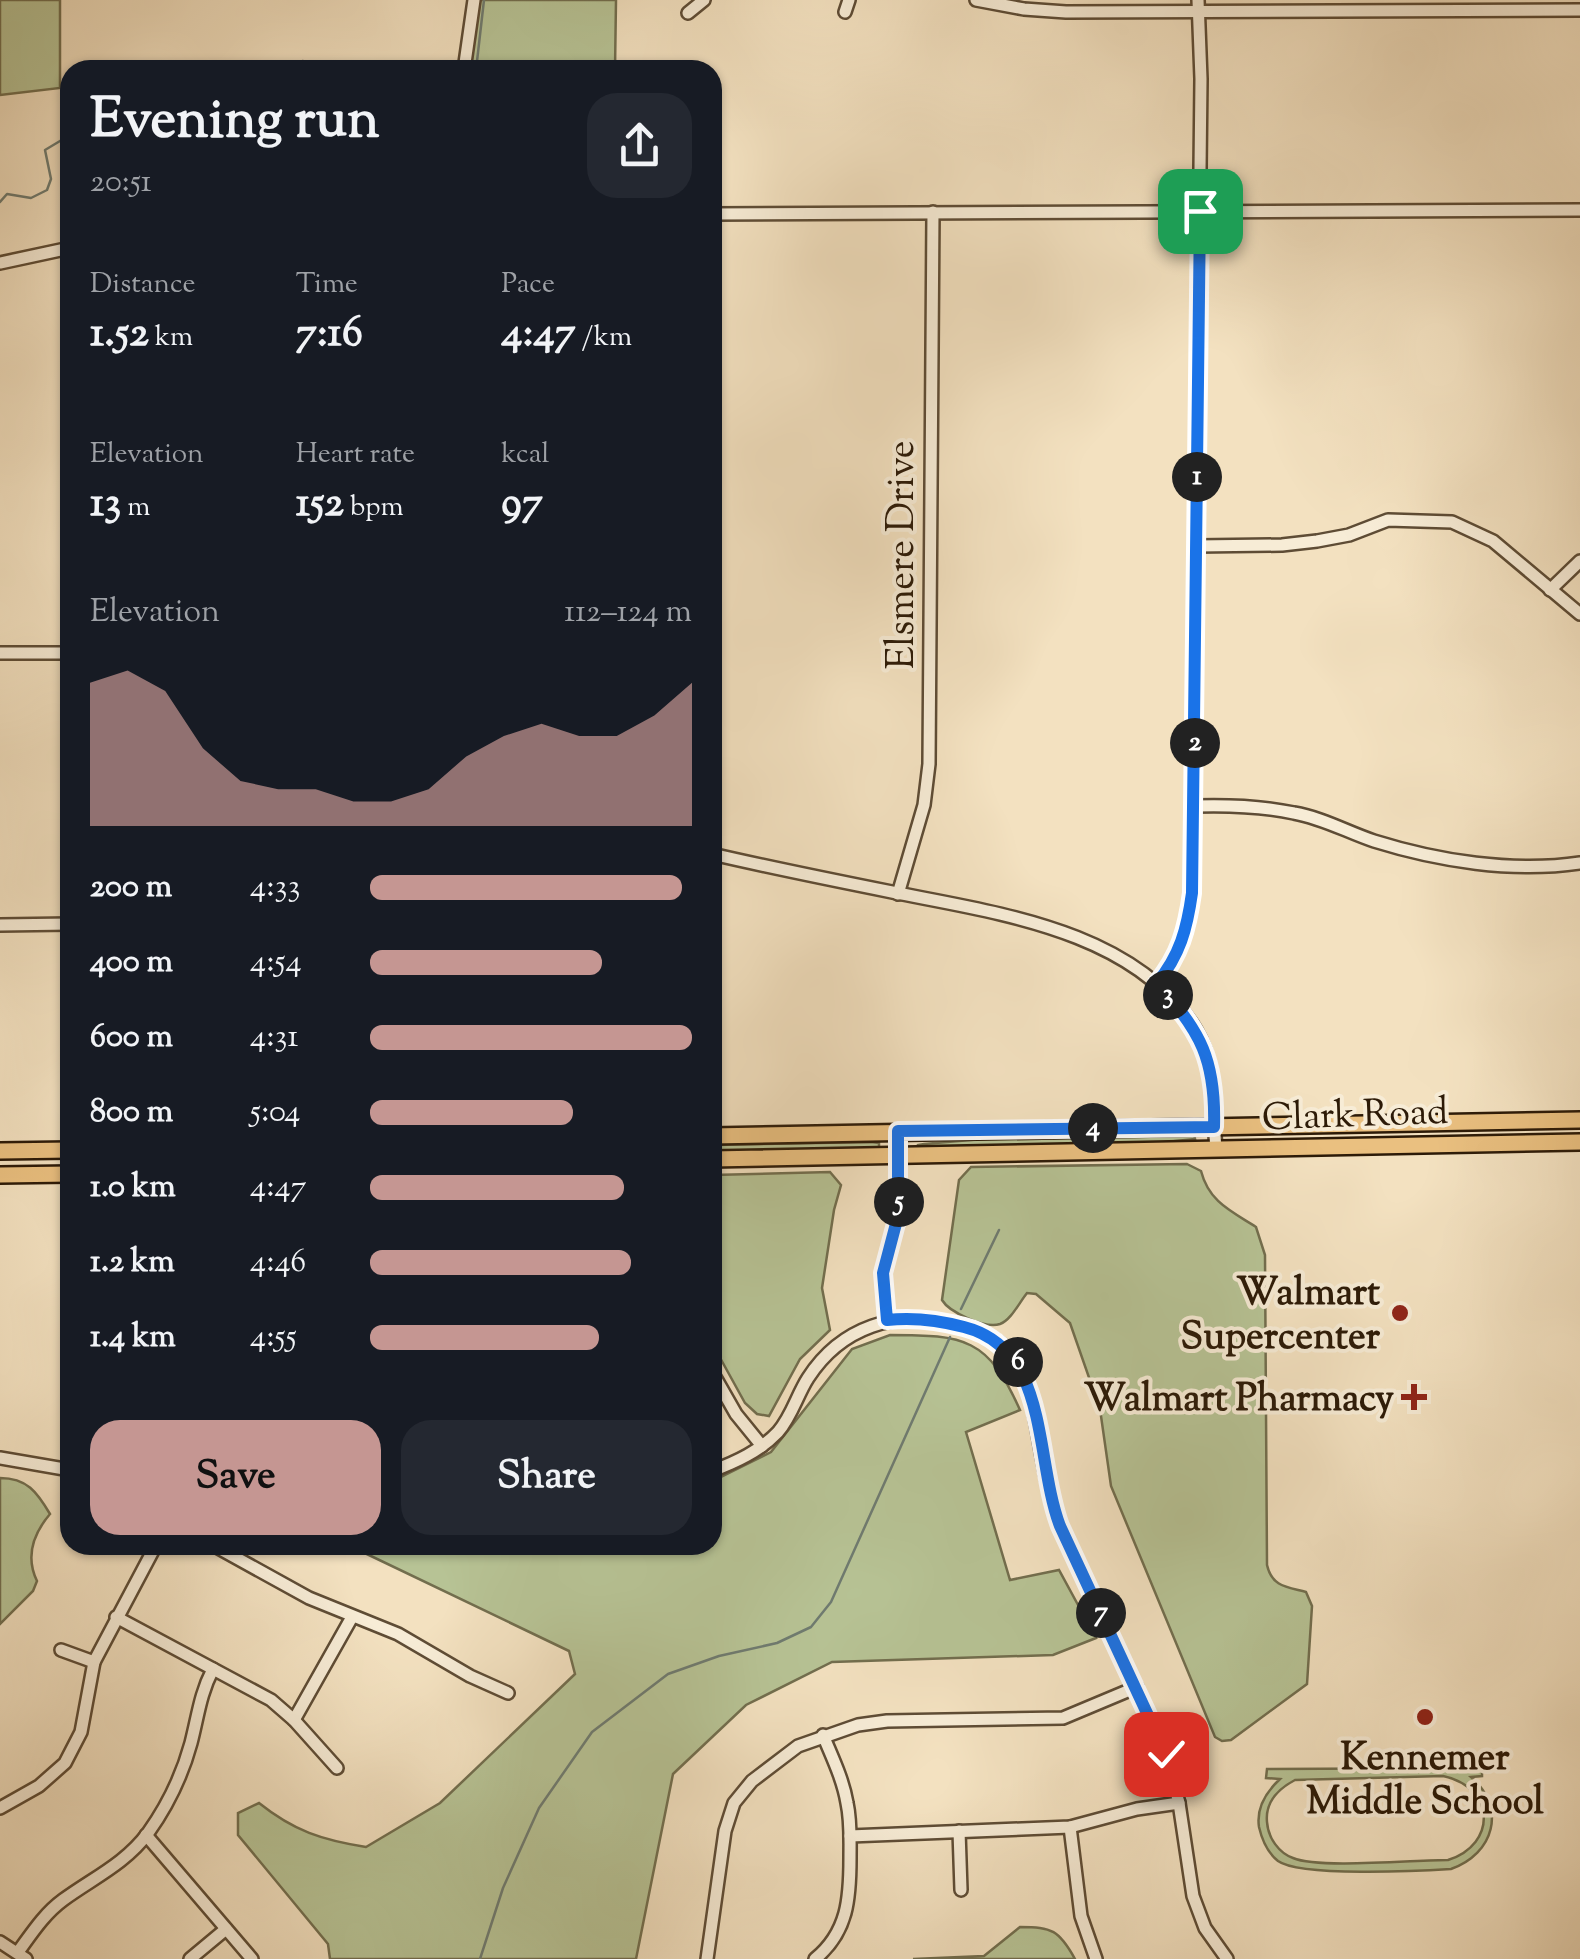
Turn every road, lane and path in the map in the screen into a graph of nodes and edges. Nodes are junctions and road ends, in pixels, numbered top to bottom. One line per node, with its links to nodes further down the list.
1 (474, 0): 10 (street)
2 (704, 0): 9 (street)
3 (976, 0): 7 (street)
4 (1198, 5): 5 (street); 7 (street); 12 (street)
5 (1405, 5): 6 (street)
6 (1524, 5): 8 (street)
7 (1066, 6)
8 (1580, 10)
9 (688, 13)
10 (465, 60)
11 (1580, 210): 12 (street)
12 (1200, 211): 13 (street); 17 (street)
13 (933, 212): 14 (street); 26 (street, Elsmere Drive)
14 (722, 214)
15 (60, 250): 16 (street)
16 (0, 263)
17 (1197, 546): 19 (street); 23 (street)
18 (1580, 561): 19 (street)
19 (1550, 590): 20 (street)
20 (1580, 614)
21 (0, 653): 22 (street)
22 (60, 653)
23 (1194, 806): 25 (street); 29 (street)
24 (722, 856): 26 (street)
25 (1580, 863)
26 (898, 894): 29 (street)
27 (60, 924): 28 (street)
28 (0, 925)
29 (1157, 983): 32 (street)
30 (1580, 1120): 31 (main road)
31 (1481, 1122): 32 (main road); 35 (main road)
32 (1214, 1127): 33 (main road); 37 (street)
33 (898, 1131): 34 (main road); 40 (street)
34 (722, 1136)
35 (1481, 1142): 36 (main road, Clark Road); 37 (main road, Clark Road)
36 (1580, 1142)
37 (1216, 1149): 40 (main road, Clark Road)
38 (60, 1150): 39 (main road)
39 (0, 1151)
40 (898, 1154): 41 (main road, Clark Road); 44 (street)
41 (722, 1159)
42 (60, 1174): 43 (main road)
43 (0, 1176)
44 (887, 1320): 46 (street); 57 (street)
45 (722, 1391): 46 (street)
46 (762, 1446): 48 (street)
47 (0, 1458): 49 (street)
48 (722, 1466)
49 (60, 1468)
50 (150, 1555): 52 (street)
51 (231, 1555): 53 (street)
52 (116, 1617): 55 (street); 56 (street)
53 (352, 1618): 58 (street); 59 (street)
54 (61, 1650): 55 (street)
55 (94, 1662): 63 (street)
56 (213, 1669): 59 (street); 66 (street)
57 (1136, 1687): 60 (street); 62 (street)
58 (508, 1693)
59 (294, 1720): 61 (street)
60 (824, 1735): 67 (street); 74 (street)
61 (336, 1768)
62 (1178, 1803): 64 (street); 77 (street)
63 (0, 1808)
64 (1070, 1827): 65 (street); 76 (street)
65 (959, 1831): 67 (street); 68 (street)
66 (146, 1836): 69 (street); 71 (street)
67 (850, 1836): 75 (street)
68 (961, 1890)
69 (226, 1929): 72 (street); 73 (street)
70 (0, 1942): 71 (street)
71 (22, 1955)
72 (190, 1959)
73 (252, 1959)
74 (707, 1959)
75 (815, 1959)
76 (1096, 1959)
77 (1227, 1959)

